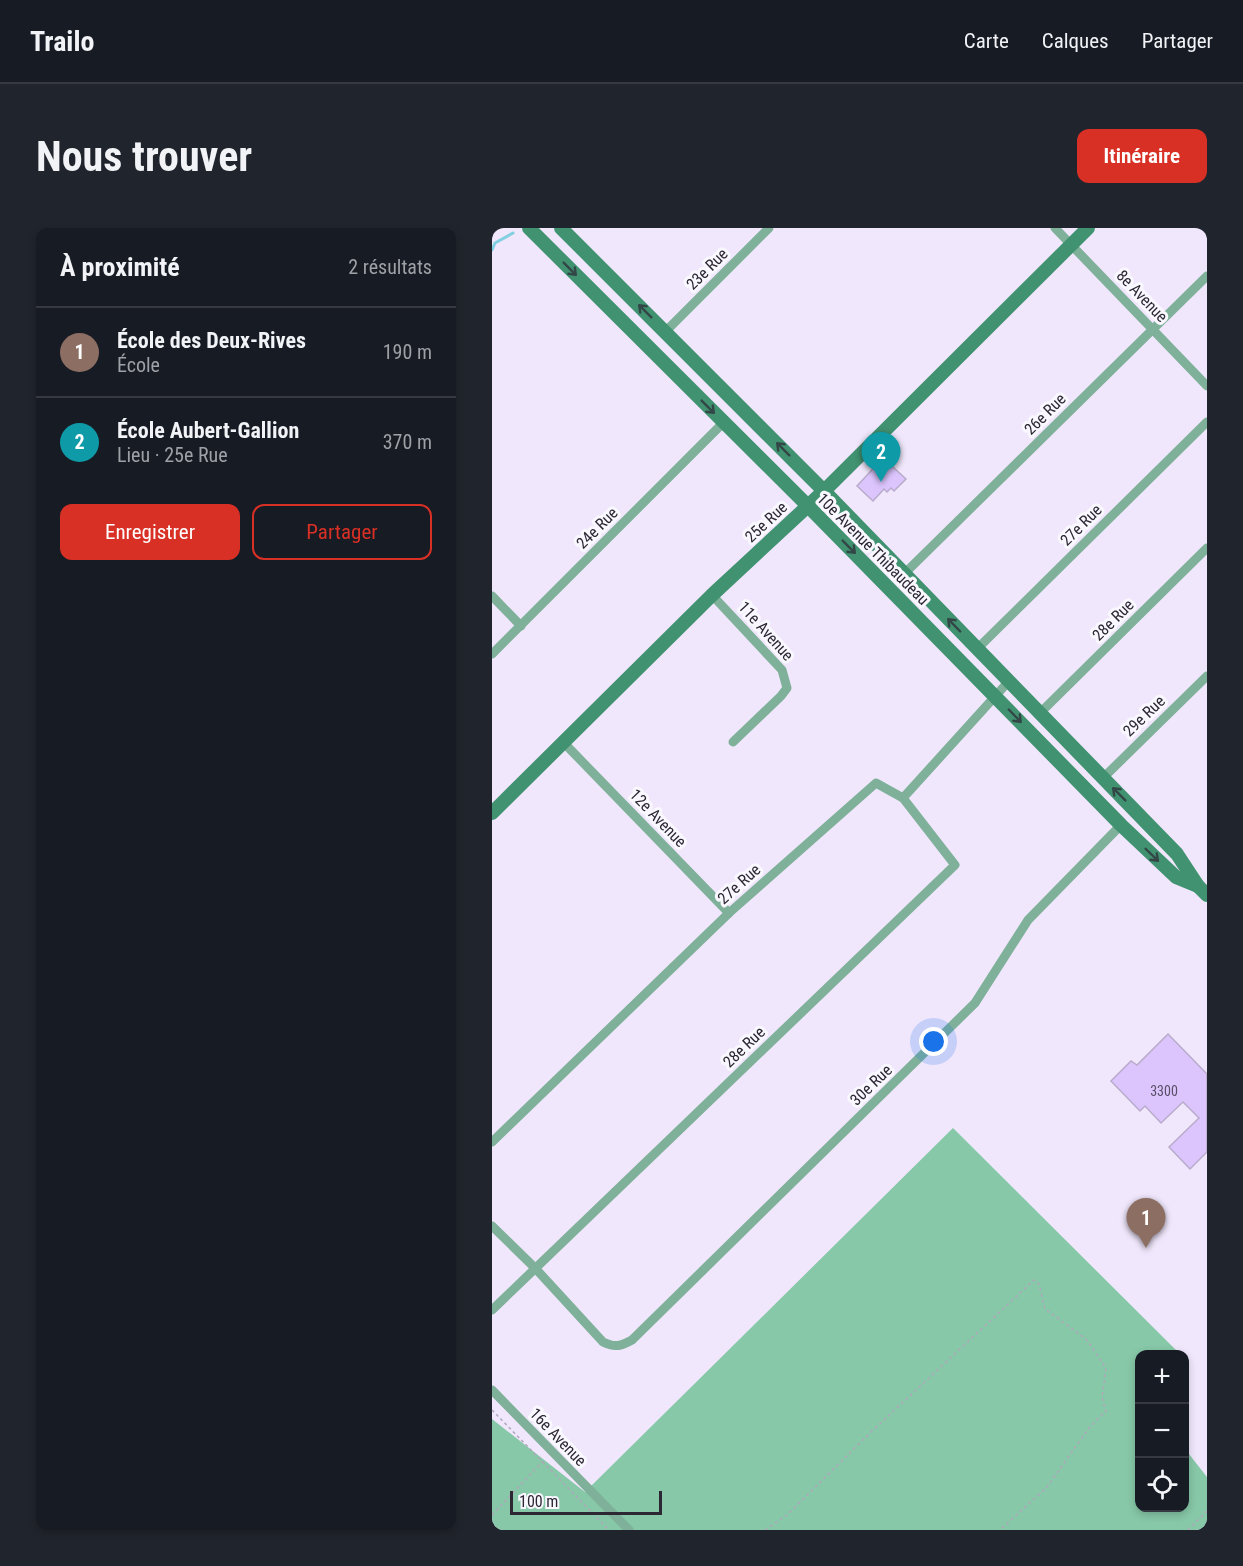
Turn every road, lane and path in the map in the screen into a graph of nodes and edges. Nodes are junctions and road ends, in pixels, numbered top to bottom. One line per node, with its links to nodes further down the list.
1 (529, 228): 11 (street, 10e Avenue Thibaudeau, one-way to 11)
2 (561, 228): 9 (street, 10e Avenue Thibaudeau, one-way to 2)
3 (770, 228): 9 (street, 23e Rue)
4 (1055, 228): 6 (street, 8e Avenue)
5 (1088, 228): 6 (street, 25e Rue)
6 (1071, 245): 8 (street, 8e Avenue); 13 (street, 25e Rue)
7 (1207, 276): 8 (street, 26e Rue)
8 (1153, 329): 10 (street, 8e Avenue); 16 (street, 26e Rue)
9 (666, 331): 13 (street, 10e Avenue Thibaudeau, one-way to 9)
10 (1207, 386)
11 (724, 422): 14 (street, 10e Avenue Thibaudeau); 19 (street, 24e Rue)
12 (1207, 422): 20 (street, 27e Rue)
13 (824, 491): 14 (street, 25e Rue); 16 (street, 10e Avenue Thibaudeau)
14 (808, 506): 17 (street, 25e Rue); 24 (street, 10e Avenue Thibaudeau, one-way to 24)
15 (1207, 548): 25 (street, 28e Rue)
16 (904, 574): 20 (street, 10e Avenue Thibaudeau, one-way to 16)
17 (712, 595): 26 (street, 11e Avenue); 27 (street, 25e Rue)
18 (492, 596): 19 (street)
19 (521, 626): 21 (street, 24e Rue)
20 (977, 649): 23 (street, 10e Avenue Thibaudeau)
21 (492, 654)
22 (1207, 676): 28 (street, 29e Rue)
23 (1010, 681): 24 (street); 25 (street, 10e Avenue Thibaudeau)
24 (995, 696): 29 (street); 31 (street, 10e Avenue Thibaudeau, one-way to 31)
25 (1040, 713): 28 (street, 10e Avenue Thibaudeau)
26 (733, 742)
27 (565, 744): 30 (street, 25e Rue); 33 (street, 12e Avenue)
28 (1103, 778): 32 (street, 10e Avenue Thibaudeau, one-way to 28)
29 (903, 798): 33 (street, 27e Rue); 36 (street, 28e Rue)
30 (492, 813)
31 (1121, 825): 32 (street, 10e Avenue Thibaudeau, one-way to 32); 36 (street, 30e Rue)
32 (1202, 891)
33 (729, 913): 34 (street, 27e Rue)
34 (492, 1142)
35 (492, 1226): 36 (street)
36 (535, 1268): 37 (street, 28e Rue)
37 (492, 1311)
38 (492, 1390): 44 (street, 16e Avenue)
39 (492, 1410): 40 (path)
40 (542, 1462): 42 (path); 43 (path)
41 (1207, 1511): 47 (path)
42 (492, 1515)
43 (609, 1530)
44 (628, 1530)
45 (765, 1530): 46 (path)
46 (1000, 1530)
47 (1188, 1530)

